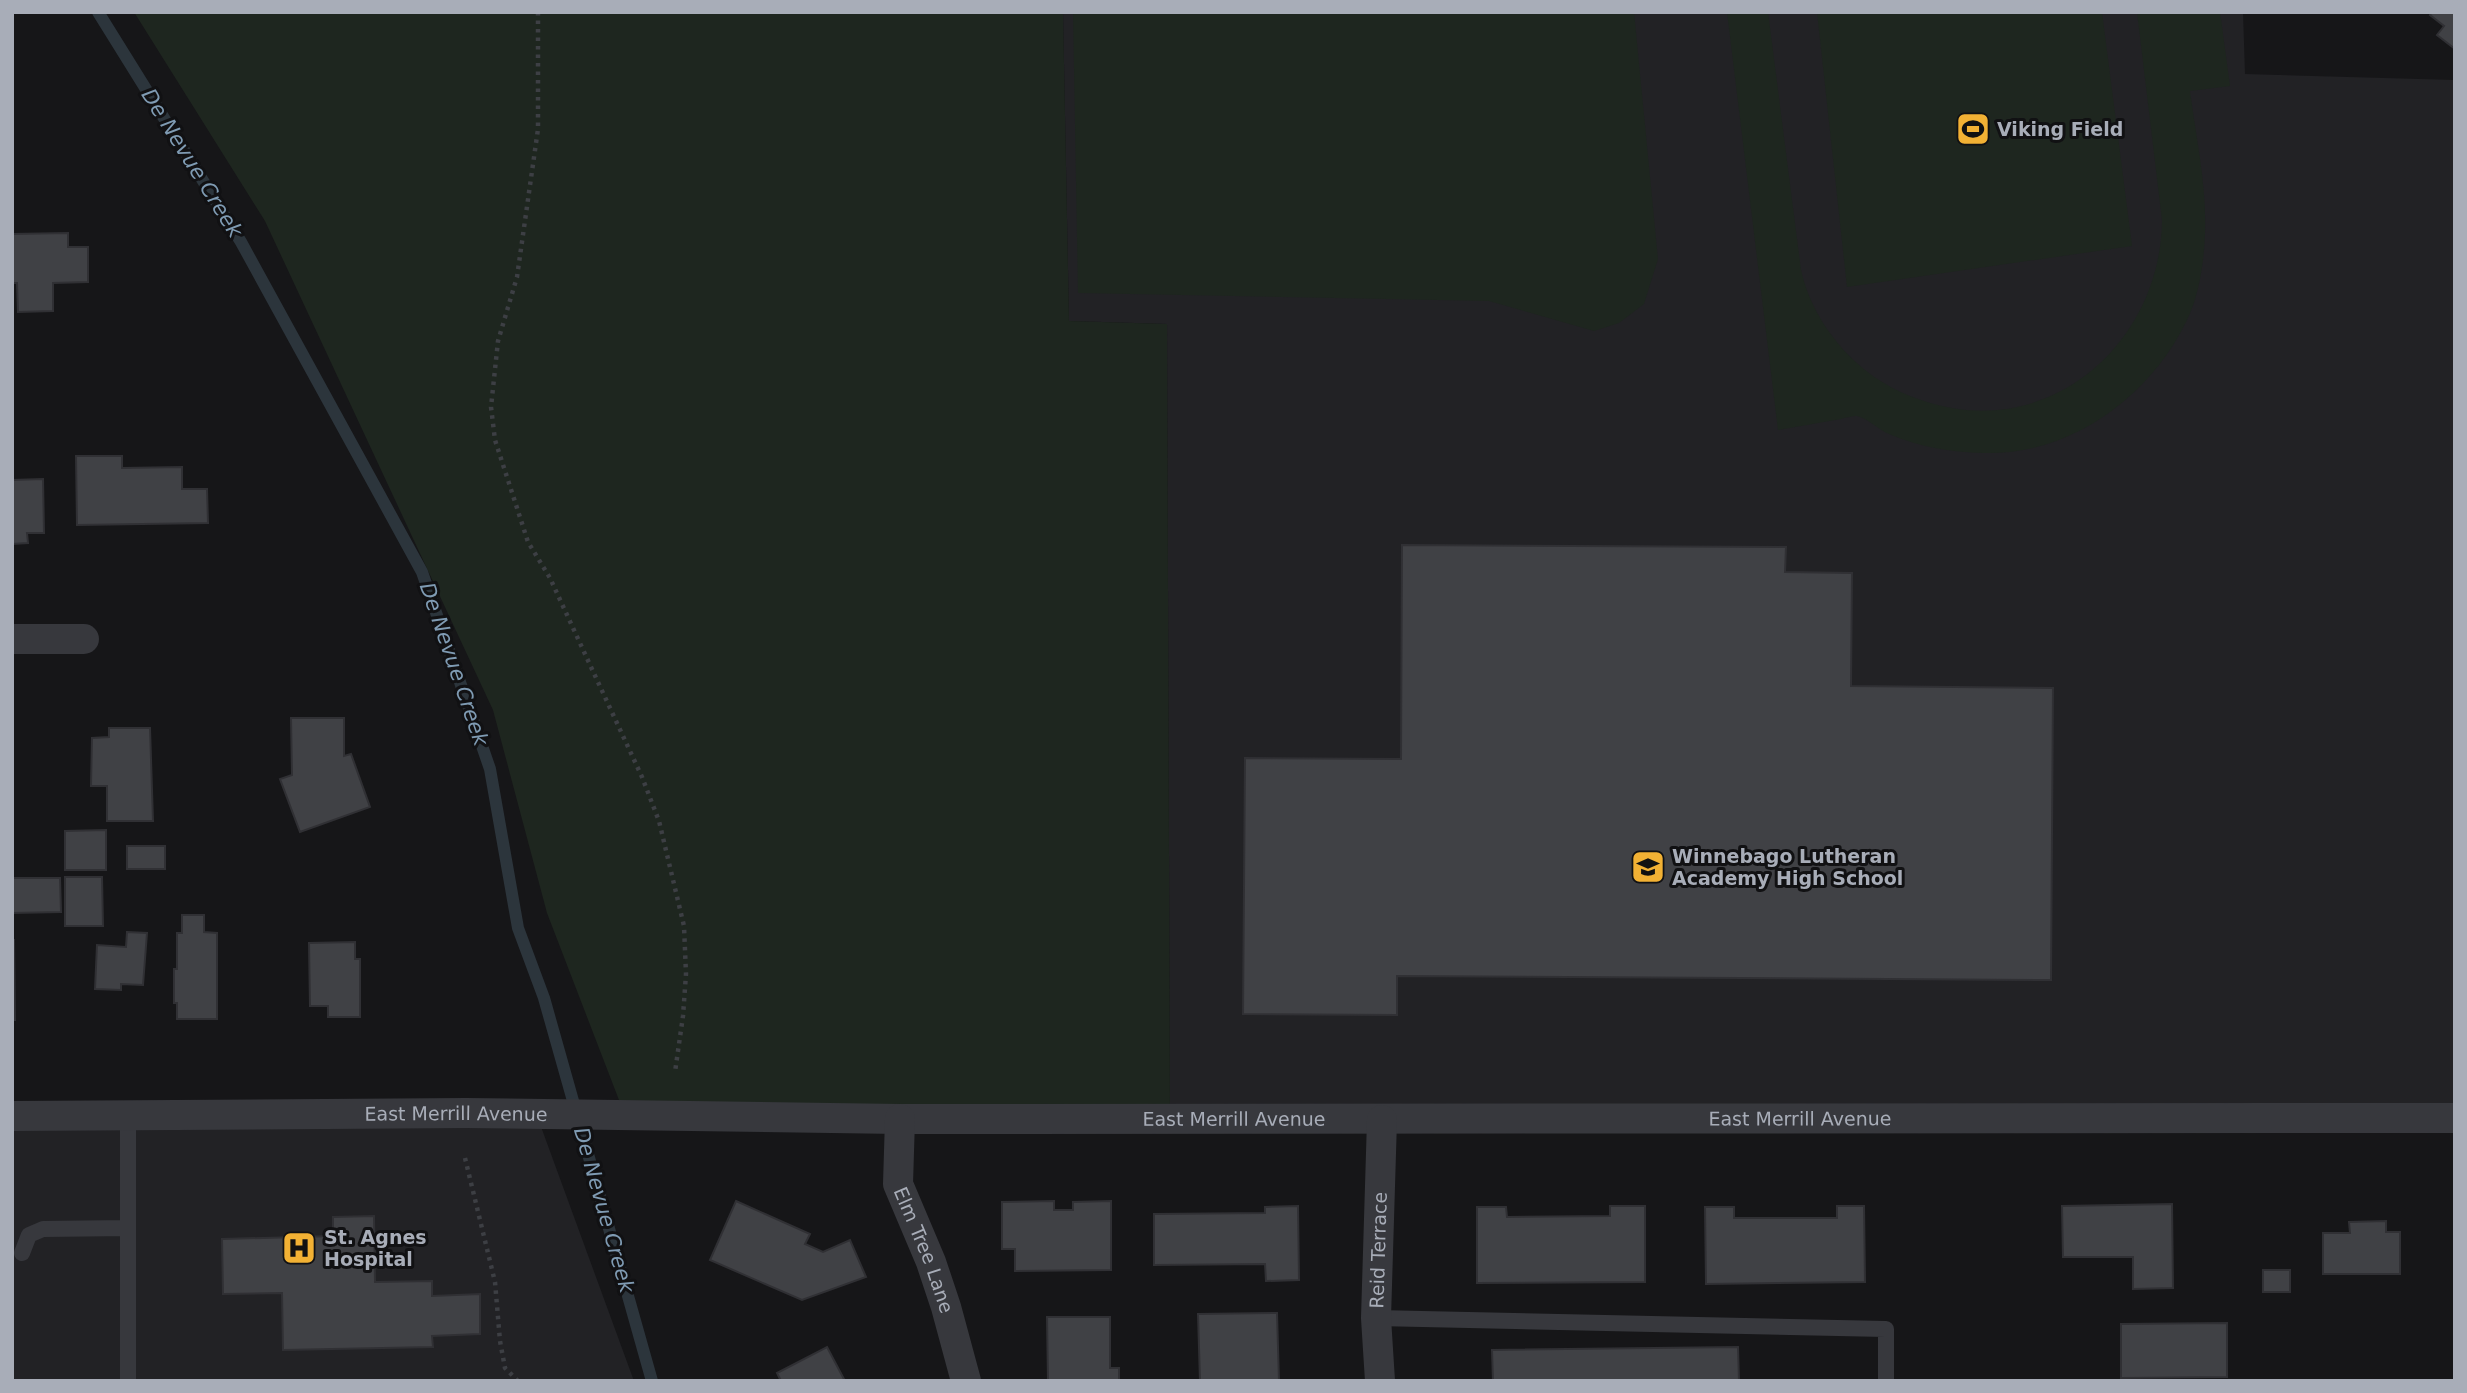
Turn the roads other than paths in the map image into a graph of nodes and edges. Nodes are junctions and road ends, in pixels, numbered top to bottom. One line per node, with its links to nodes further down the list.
1 (12, 639): 2 (street)
2 (84, 639)
3 (128, 1115): 4 (street, East Merrill Avenue); 6 (street, East Merrill Avenue); 8 (lane)
4 (12, 1116)
5 (2455, 1118): 7 (street, East Merrill Avenue)
6 (900, 1119): 7 (street, East Merrill Avenue); 12 (street, Elm Tree Lane)
7 (1382, 1120): 10 (street, Reid Terrace)
8 (128, 1228): 9 (lane); 11 (lane)
9 (22, 1253)
10 (1376, 1318): 13 (street, Reid Terrace); 14 (lane)
11 (128, 1381)
12 (966, 1381)
13 (1380, 1381)
14 (1886, 1381)

